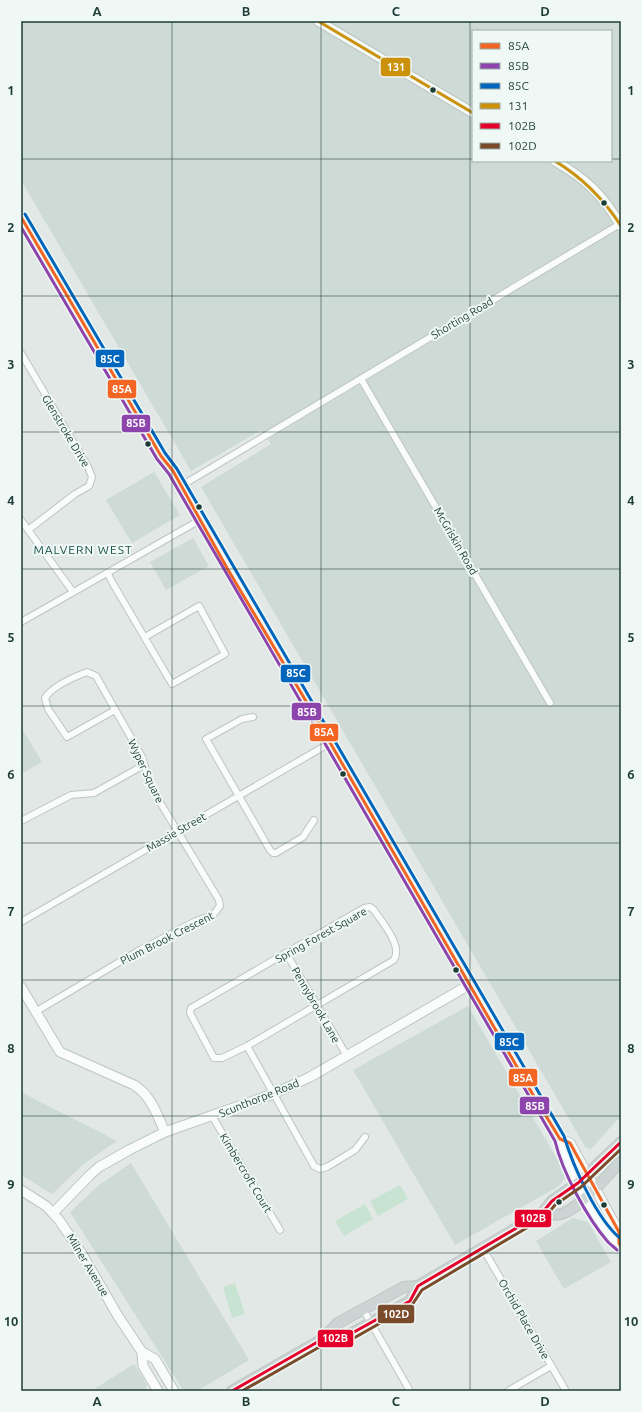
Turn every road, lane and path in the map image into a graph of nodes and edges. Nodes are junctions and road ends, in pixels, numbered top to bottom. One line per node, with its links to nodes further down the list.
1 (318, 21): 2 (main road)
2 (472, 112)
3 (557, 162): 5 (main road)
4 (21, 217): 8 (main road)
5 (620, 225): 7 (street, Shorting Road)
6 (21, 354): 11 (street, Glenstroke Drive)
7 (362, 379): 8 (street, Shorting Road); 16 (street, McGriskin Road)
8 (181, 486): 10 (main road)
9 (21, 520): 11 (street)
10 (200, 520): 12 (street); 19 (main road)
11 (28, 530): 13 (street)
12 (108, 574): 13 (street); 15 (street)
13 (73, 592): 14 (street)
14 (21, 622)
15 (145, 637): 15 (street)
16 (550, 703)
17 (115, 710): 17 (street, Wyper Square); 20 (street, Wyper Square)
18 (253, 717): 21 (street)
19 (330, 743): 21 (street, Massie Street); 27 (main road)
20 (144, 765): 23 (street); 24 (street, Wyper Square)
21 (239, 795): 22 (street); 24 (street, Massie Street)
22 (314, 820)
23 (21, 821)
24 (177, 832): 25 (street, Massie Street); 30 (street, Plum Brook Crescent)
25 (21, 922)
26 (286, 953): 29 (street, Pennybrook Lane); 29 (street, Spring Forest Square); 31 (street, Spring Forest Square)
27 (469, 985): 32 (main road, Scunthorpe Road); 37 (main road)
28 (21, 987): 30 (main road)
29 (316, 1004): 31 (street, Spring Forest Square); 32 (street, Pennybrook Lane)
30 (35, 1012): 35 (main road)
31 (247, 1046): 33 (street)
32 (347, 1056): 33 (main road, Scunthorpe Road)
33 (273, 1094): 34 (main road, Scunthorpe Road); 36 (street)
34 (212, 1116): 35 (main road, Scunthorpe Road); 47 (street, Kimbercroft Court)
35 (165, 1132): 45 (main road, Scunthorpe Road)
36 (365, 1137)
37 (560, 1140): 40 (main road); 41 (main road)
38 (621, 1142): 40 (main road)
39 (621, 1161): 42 (main road)
40 (588, 1174): 41 (main road); 42 (main road)
41 (578, 1183): 44 (main road); 46 (main road)
42 (596, 1187): 44 (main road); 48 (main road)
43 (21, 1190): 45 (main road, Milner Avenue)
44 (586, 1197): 46 (main road); 48 (main road)
45 (53, 1212): 54 (main road, Milner Avenue)
46 (542, 1213): 49 (main road)
47 (280, 1230)
48 (620, 1245)
49 (482, 1248): 50 (main road); 55 (street, Orchid Place Drive)
50 (418, 1286): 51 (main road); 52 (main road)
51 (363, 1309): 52 (street); 53 (main road)
52 (370, 1322): 53 (main road); 59 (street)
53 (321, 1340): 58 (main road)
54 (142, 1352): 56 (main road, Milner Avenue); 57 (main road, Milner Avenue)
55 (551, 1366): 60 (street); 61 (street, Orchid Place Drive)
56 (158, 1391)
57 (174, 1391)
58 (232, 1391)
59 (410, 1391)
60 (508, 1391)
61 (566, 1391)

